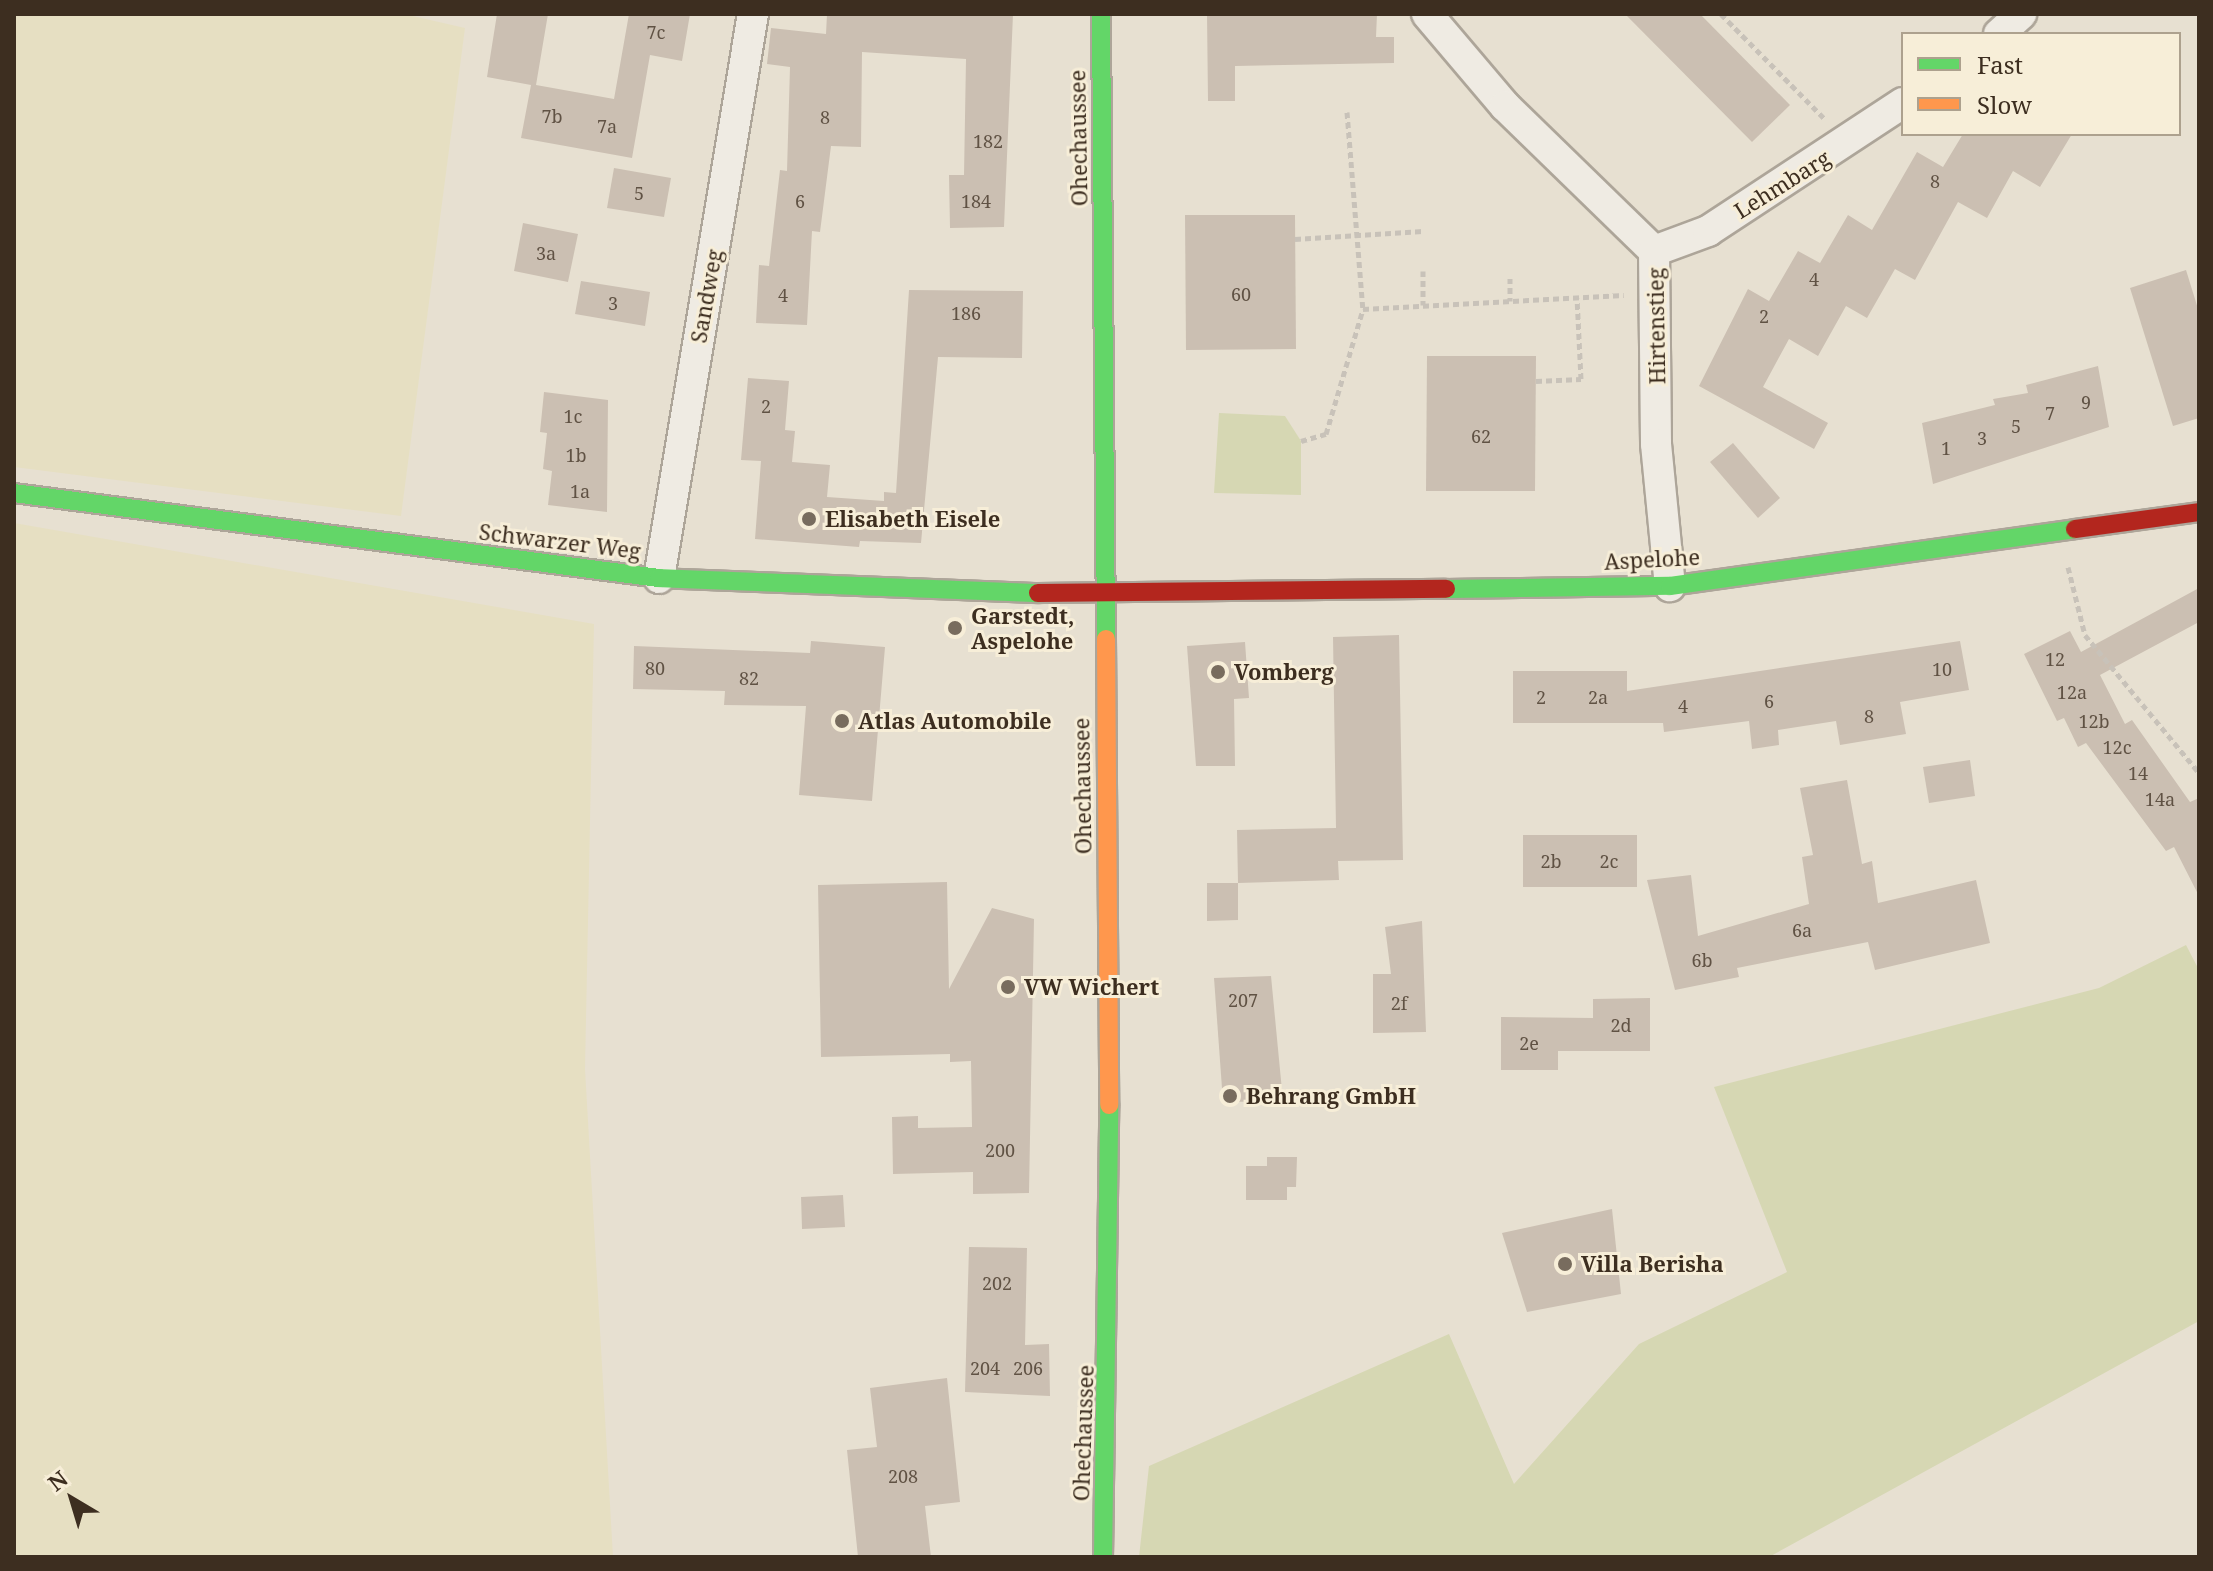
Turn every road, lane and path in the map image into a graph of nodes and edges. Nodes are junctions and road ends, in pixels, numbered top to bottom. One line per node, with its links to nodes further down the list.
1 (753, 14): 26 (street, Sandweg)
2 (1101, 14): 28 (street, Ohechaussee)
3 (1427, 14): 13 (street, Hirtenstieg)
4 (1721, 14): 9 (path)
5 (2021, 14): 6 (street)
6 (2001, 32)
7 (1901, 104): 9 (street, Lehmbarg)
8 (1347, 112): 11 (path)
9 (1849, 142): 13 (street, Lehmbarg)
10 (1423, 231): 11 (path)
11 (1357, 234): 12 (path); 20 (path)
12 (1295, 239)
13 (1654, 251): 16 (street, Hirtenstieg)
14 (1423, 271): 19 (path)
15 (1510, 278): 18 (path)
16 (1657, 294): 17 (path); 27 (street, Hirtenstieg)
17 (1577, 298): 18 (path); 21 (path)
18 (1510, 301): 19 (path)
19 (1423, 305): 20 (path)
20 (1363, 309): 22 (path)
21 (1536, 381)
22 (1301, 441)
23 (14, 493): 26 (street, Schwarzer Weg)
24 (2199, 512): 25 (street, Aspelohe)
25 (2060, 531): 27 (street, Aspelohe); 29 (path)
26 (659, 578): 28 (street, Schwarzer Weg)
27 (1670, 586): 28 (street, Aspelohe)
28 (1104, 591): 30 (street, Ohechaussee)
29 (2199, 773)
30 (1103, 1557)

